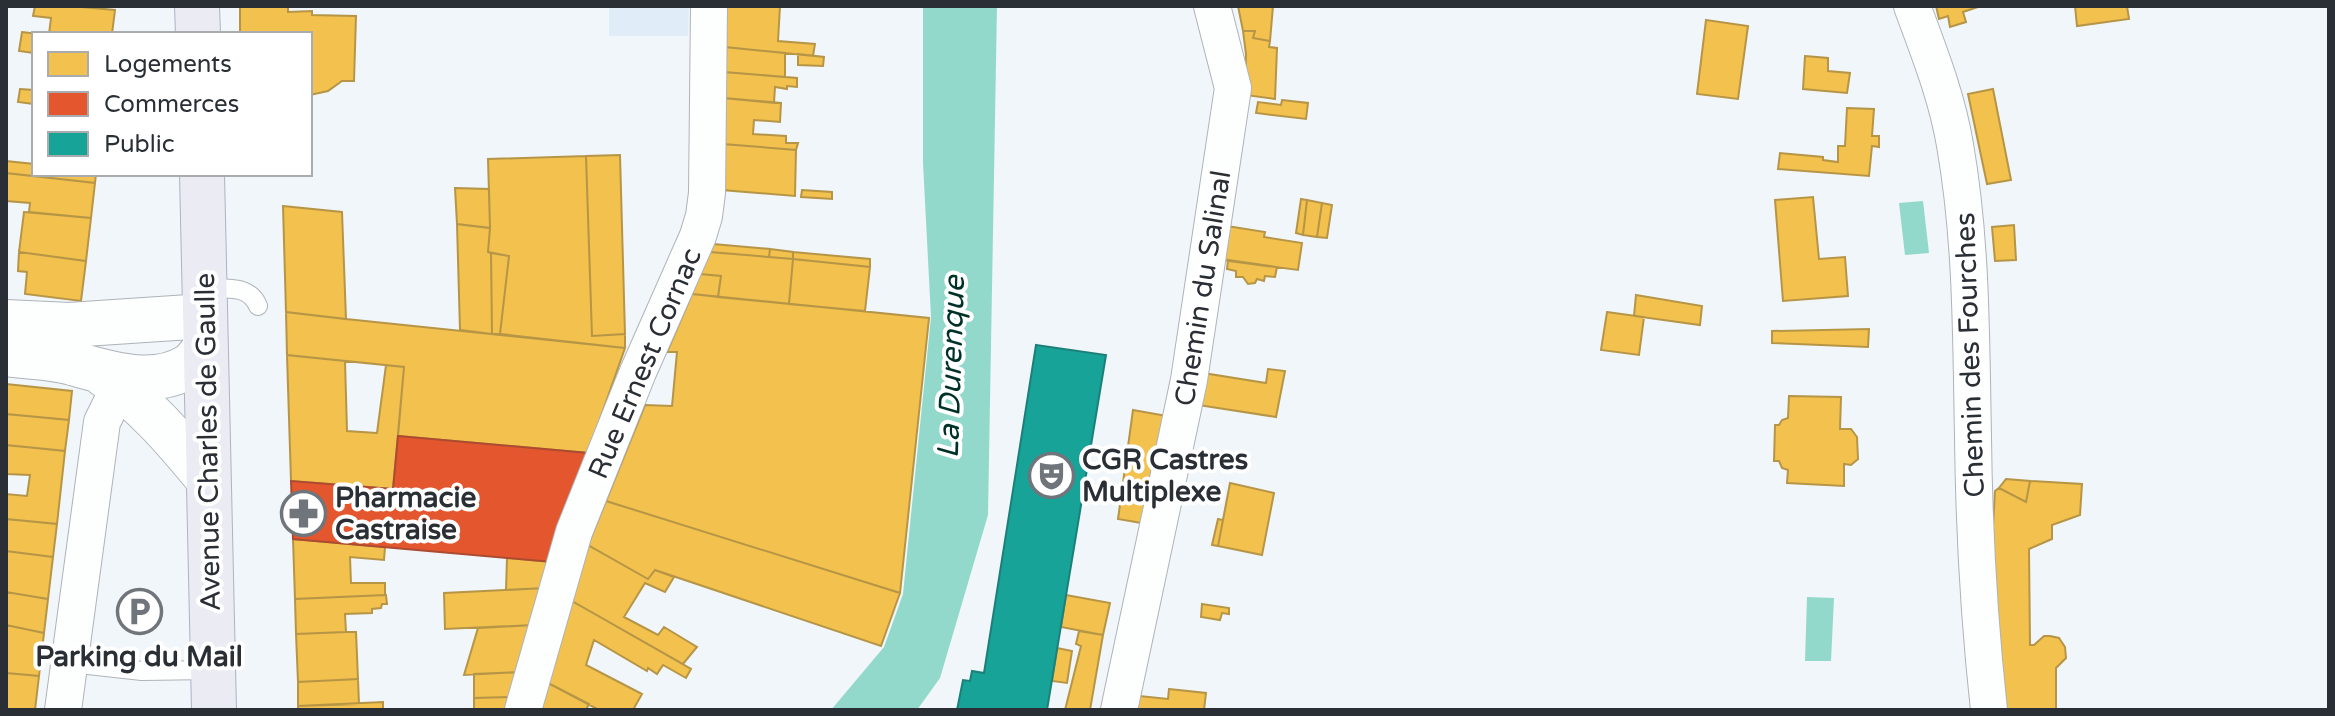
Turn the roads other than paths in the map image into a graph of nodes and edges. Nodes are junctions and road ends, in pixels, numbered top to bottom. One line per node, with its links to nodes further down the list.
1 (197, 6): 5 (main road)
2 (709, 6): 16 (street, Rue Ernest Cornac)
3 (1212, 6): 17 (street, Chemin du Salinal)
4 (1912, 6): 18 (street, Chemin des Fourches)
5 (198, 32)
6 (202, 176): 8 (main road, Avenue Charles de Gaulle)
7 (258, 306): 8 (lane)
8 (205, 317): 9 (street); 11 (street); 12 (main road, Avenue Charles de Gaulle)
9 (6, 322)
10 (6, 354): 11 (street)
11 (123, 380): 12 (street); 13 (street)
12 (207, 478): 14 (main road, Avenue Charles de Gaulle)
13 (70, 663): 14 (lane); 15 (street)
14 (213, 690)
15 (63, 710)
16 (523, 710)
17 (1119, 710)
18 (1989, 710)

